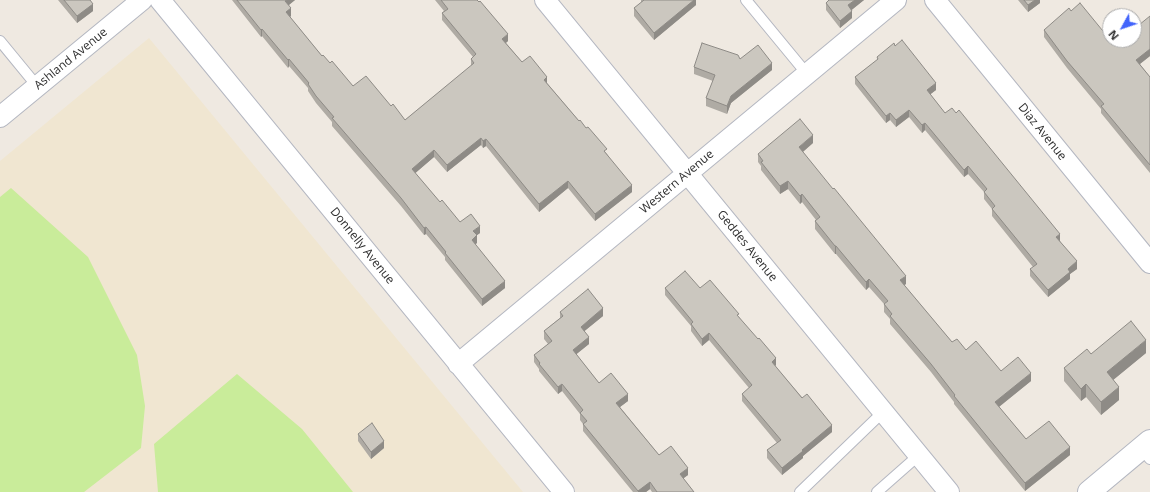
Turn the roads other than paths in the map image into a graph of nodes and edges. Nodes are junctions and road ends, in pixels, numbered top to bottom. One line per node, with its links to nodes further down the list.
1 (142, 0): 9 (street, Ashland Avenue)
2 (160, 0): 13 (street, Donnelly Avenue)
3 (545, 0): 11 (street, Geddes Avenue)
4 (746, 0): 8 (lane)
5 (896, 0): 8 (street, Western Avenue)
6 (935, 0): 12 (street, Diaz Avenue)
7 (0, 41): 9 (lane)
8 (807, 74): 11 (street, Western Avenue)
9 (37, 86): 10 (street, Ashland Avenue)
10 (0, 117)
11 (687, 174): 13 (street, Western Avenue); 14 (street, Geddes Avenue)
12 (1150, 263)
13 (458, 364): 17 (street, Donnelly Avenue)
14 (883, 412): 16 (street, Geddes Avenue); 18 (lane)
15 (1147, 450): 21 (main road)
16 (919, 455): 19 (lane); 20 (street, Geddes Avenue)
17 (564, 492)
18 (800, 492)
19 (877, 492)
20 (949, 492)
21 (1089, 492)

